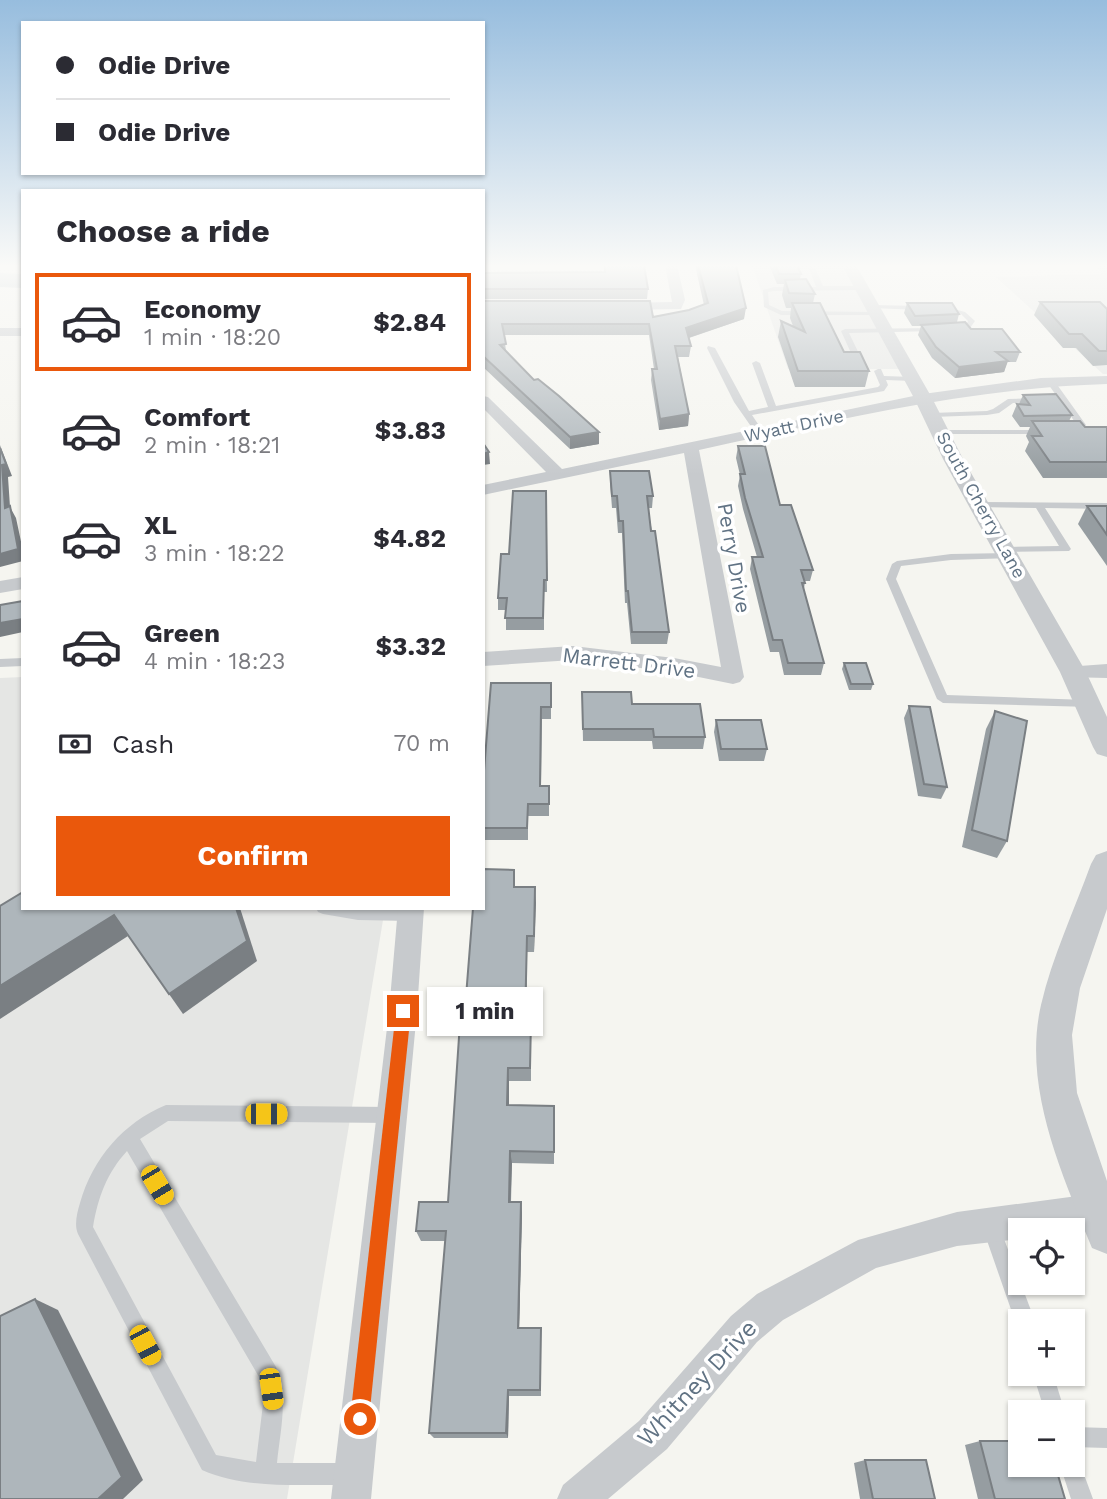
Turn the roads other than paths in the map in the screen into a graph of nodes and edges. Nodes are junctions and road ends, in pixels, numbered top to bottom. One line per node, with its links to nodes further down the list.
1 (847, 335): 5 (lane)
2 (888, 335): 6 (street, South Cherry Lane)
3 (711, 348): 16 (lane)
4 (756, 363): 15 (lane)
5 (860, 364)
6 (913, 379): 15 (lane); 17 (street, South Cherry Lane)
7 (1089, 380): 8 (street, Wyatt Drive); 9 (street, Wyatt Drive); 10 (street)
8 (1107, 380)
9 (1050, 382): 11 (lane); 17 (street, Wyatt Drive)
10 (1107, 398)
11 (1065, 399): 13 (lane); 19 (lane)
12 (1042, 400): 17 (lane)
13 (1054, 400)
14 (485, 402): 22 (street)
15 (773, 409): 16 (lane)
16 (746, 414): 20 (lane)
17 (932, 415): 18 (lane); 20 (street, Wyatt Drive); 24 (street, South Cherry Lane)
18 (1045, 432)
19 (1058, 432)
20 (760, 433): 21 (street, Wyatt Drive)
21 (691, 448): 22 (street, Wyatt Drive); 35 (street, Perry Drive)
22 (559, 475): 23 (street, Wyatt Drive)
23 (485, 490)
24 (980, 505): 25 (lane); 27 (street, South Cherry Lane)
25 (1039, 506): 26 (lane); 27 (lane)
26 (1107, 506)
27 (1007, 552): 34 (street, South Cherry Lane); 36 (lane)
28 (21, 583): 29 (street)
29 (0, 587)
30 (485, 659): 35 (street, Marrett Drive)
31 (21, 662): 32 (lane)
32 (0, 663)
33 (1107, 671): 34 (street)
34 (1073, 672): 36 (street, South Cherry Lane)
35 (733, 677)
36 (1087, 704): 37 (street, South Cherry Lane)
37 (1105, 741)
38 (1107, 864): 43 (street)
39 (335, 910): 40 (lane)
40 (411, 912): 41 (street)
41 (392, 1115): 42 (lane); 50 (street)
42 (129, 1137): 48 (lane); 48 (lane)
43 (1104, 1217): 44 (street, Whitney Drive)
44 (991, 1225): 45 (lane); 51 (street, Whitney Drive)
45 (1021, 1309)
46 (1085, 1437): 47 (lane)
47 (1107, 1438)
48 (265, 1472): 50 (lane)
49 (1075, 1477): 52 (lane)
50 (352, 1487)
51 (577, 1499)
52 (1082, 1499)

